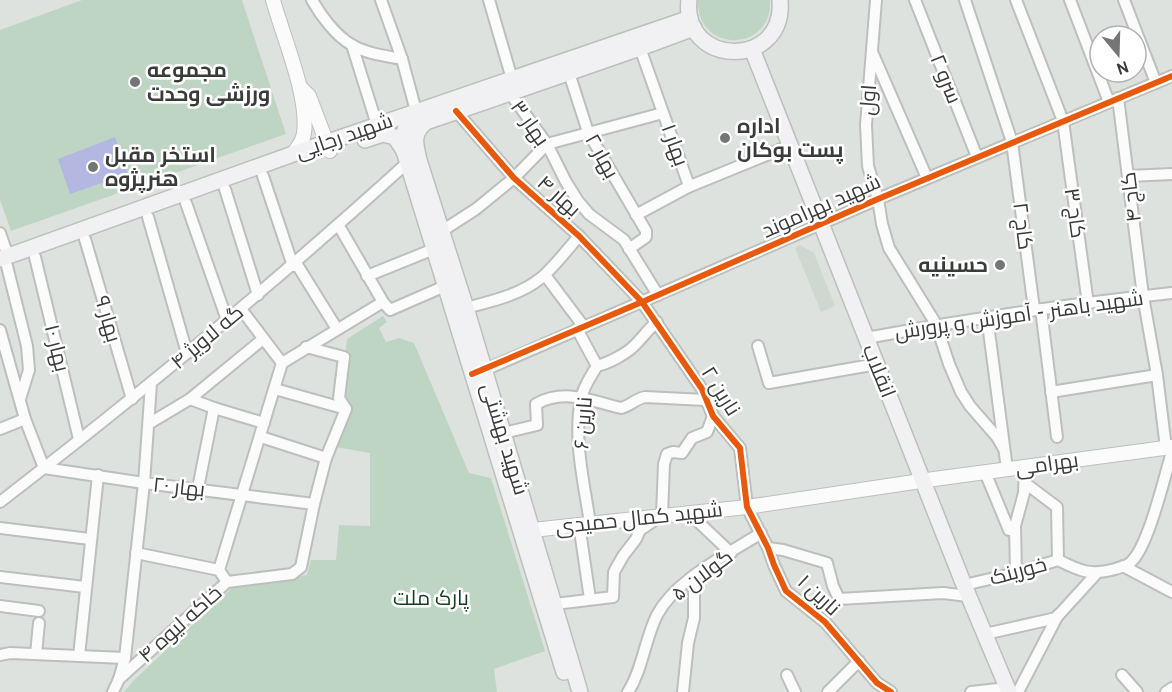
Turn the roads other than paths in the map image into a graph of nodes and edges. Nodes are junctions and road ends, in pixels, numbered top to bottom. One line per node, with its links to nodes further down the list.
1 (273, 0): 23 (street)
2 (312, 0): 14 (street)
3 (381, 0): 18 (street)
4 (489, 0): 22 (street, بهار ۳)
5 (689, 0): 13 (main road)
6 (780, 0): 16 (main road)
7 (876, 0): 17 (street, اول)
8 (915, 0): 37 (street, سرو ۲)
9 (964, 0): 31 (street, کاج ۲)
10 (1016, 0): 28 (street, کاج ۳)
11 (1070, 0): 24 (street, کاج ۴)
12 (1124, 0): 21 (street)
13 (692, 23): 15 (main road, شهید رجایی); 16 (main road); 22 (main road, شهید رجایی)
14 (352, 45): 18 (street); 29 (street)
15 (640, 48): 19 (main road, شهید رجایی); 26 (street, بهار ۱)
16 (752, 49): 33 (main road, انقلاب)
17 (872, 51): 42 (street); 45 (street, اول)
18 (402, 59): 27 (street)
19 (569, 73): 22 (main road, شهید رجایی); 30 (street, بهار ۲)
20 (1172, 76): 21 (street, شهید بهراموند)
21 (1156, 83): 24 (street, شهید بهراموند)
22 (510, 86): 25 (main road, شهید رجایی); 27 (main road, شهید رجایی); 32 (street, بهار ۳)
23 (299, 87): 34 (street); 35 (street)
24 (1114, 100): 28 (street, شهید بهراموند); 40 (street, کاج ۴)
25 (456, 111): 27 (main road, شهید رجایی); 41 (street, بهار ۴)
26 (663, 113): 30 (street); 43 (street, بهار ۱)
27 (422, 114): 29 (main road, شهید رجایی); 36 (main road); 51 (main road, شهید بهشتی)
28 (1063, 121): 31 (street, شهید بهراموند); 68 (street, کاج ۳)
29 (377, 125): 34 (main road, شهید رجایی)
30 (588, 132): 32 (street); 47 (street, بهار ۲)
31 (1012, 142): 37 (street, شهید بهراموند); 72 (street, کاج ۲)
32 (547, 144): 41 (street); 56 (street, بهار ۳)
33 (791, 145): 43 (street); 49 (main road, انقلاب)
34 (329, 147): 35 (main road, شهید رجایی); 36 (main road, شهید رجایی); 39 (main road, شهید رجایی)
35 (293, 154): 58 (main road, شهید رجایی)
36 (406, 157): 50 (street, گه لاویژ ۴); 55 (main road, شهید بهشتی)
37 (977, 157): 42 (street, شهید بهراموند)
38 (1172, 174): 40 (street)
39 (263, 176): 44 (main road, شهید رجایی); 59 (street)
40 (1129, 176): 66 (street, کاج ۴)
41 (514, 178): 51 (street); 53 (street, بهار ۴)
42 (927, 178): 45 (street, شهید بهراموند)
43 (688, 187): 47 (street, بهار ۱)
44 (225, 189): 46 (main road, شهید رجایی); 64 (street)
45 (878, 199): 49 (street, شهید بهراموند); 76 (street, اول)
46 (186, 203): 48 (main road, شهید رجایی); 74 (street)
47 (636, 215): 56 (street, بهار ۲)
48 (148, 217): 54 (main road, شهید رجایی); 86 (street)
49 (820, 224): 65 (street, شهید بهراموند); 80 (main road, انقلاب)
50 (339, 226): 59 (street, گه لاویژ ۴); 61 (street)
51 (442, 231): 70 (main road, شهید بهشتی)
52 (0, 233): 58 (street)
53 (579, 236): 60 (street); 67 (street, بهار ۴)
54 (85, 239): 57 (main road, شهید رجایی); 97 (street, بهار ۹)
55 (434, 249): 61 (street); 62 (main road, شهید بهشتی)
56 (629, 249): 65 (street, بهار ۳)
57 (35, 257): 58 (main road, شهید رجایی); 110 (street, بهار ۱۰)
58 (4, 262): 82 (street)
59 (294, 265): 64 (street, گه لاویژ ۴); 78 (street)
60 (545, 275): 70 (street); 77 (street)
61 (367, 276): 69 (street)
62 (445, 286): 69 (street); 90 (main road, شهید بهشتی)
63 (1172, 293): 66 (street, شهید باهنر - آموزش و پرورش)
64 (258, 295): 71 (street, گه لاویژ ۴)
65 (658, 295): 67 (street, شهید بهراموند)
66 (1143, 296): 68 (street, شهید باهنر - آموزش و پرورش); 91 (street, کاج ۴)
67 (642, 302): 75 (street, نارین ۲); 77 (street, شهید بهراموند)
68 (1088, 304): 72 (street, شهید باهنر - آموزش و پرورش)
69 (386, 306): 78 (street)
70 (466, 308): 90 (main road, شهید بهشتی)
71 (241, 309): 74 (street, گه لاویژ ۴); 81 (street)
72 (1037, 309): 73 (street, شهید باهنر - آموزش و پرورش); 94 (street, کاج ۲)
73 (987, 316): 76 (street, شهید باهنر - آموزش و پرورش); 111 (street)
74 (227, 320): 86 (street, گه لاویژ ۴)
75 (657, 322): 89 (street); 99 (street, نارین ۲)
76 (936, 324): 80 (street, شهید باهنر - آموزش و پرورش); 111 (street, اول)
77 (581, 328): 89 (street); 90 (street, شهید بهراموند)
78 (337, 329): 84 (street)
79 (0, 330): 85 (street)
80 (866, 338): 88 (main road, انقلاب)
81 (263, 339): 87 (street); 98 (street)
82 (27, 346): 85 (street); 96 (street)
83 (758, 346): 88 (street)
84 (306, 347): 87 (street); 101 (street)
85 (3, 352): 96 (street)
86 (187, 353): 92 (street, گه لاویژ ۴)
87 (282, 363): 93 (street)
88 (877, 364): 119 (main road, انقلاب)
89 (597, 366): 95 (street, نارین ۶)
90 (478, 372): 107 (main road, شهید بهشتی); 131 (main road, شهید بهشتی)
91 (1157, 375): 94 (street); 112 (street, کاج ۴)
92 (151, 384): 97 (street, گه لاویژ ۴); 104 (street)
93 (275, 389): 101 (street); 105 (street)
94 (1051, 392): 109 (street, کاج ۲)
95 (581, 397): 99 (street); 107 (street); 129 (street, نارین ۶)
96 (20, 399): 103 (street)
97 (132, 399): 110 (street, گه لاویژ ۴)
98 (190, 399): 100 (street); 104 (street)
99 (705, 400): 102 (street, نارین ۲)
100 (214, 408): 105 (street); 122 (street)
101 (345, 409): 113 (street, خاکه لیوه ۴)
102 (713, 416): 126 (street, نارین ۲); 128 (street)
103 (25, 419): 106 (street); 115 (street)
104 (150, 423): 120 (street)
105 (264, 423): 108 (street)
106 (0, 429)
107 (503, 433): 131 (main road, شهید بهشتی)
108 (261, 436): 113 (street); 123 (street)
109 (1057, 437)
110 (79, 438): 115 (street, گه لاویژ ۴)
111 (1004, 449): 116 (street)
112 (1170, 449): 114 (street, بهرامی); 139 (street)
113 (326, 458): 125 (street, خاکه لیوه ۴)
114 (1025, 467): 116 (street, بهرامی); 121 (street)
115 (44, 468): 118 (street, بهار ۲۰); 124 (street, گه لاویژ ۴)
116 (1007, 469): 117 (street, بهرامی)
117 (985, 472): 119 (street, بهرامی); 132 (street)
118 (98, 475): 120 (street, بهار ۲۰); 134 (street)
119 (923, 480): 126 (street, شهید کمال حمیدی); 147 (main road, انقلاب)
120 (144, 483): 122 (street, بهار ۲۰); 136 (street)
121 (1025, 483): 138 (street); 141 (street)
122 (198, 488): 123 (street, بهار ۲۰)
123 (243, 494): 125 (street, بهار ۲۰); 140 (street)
124 (0, 502)
125 (314, 504): 145 (street, خاکه لیوه ۴)
126 (747, 507): 127 (street, شهید کمال حمیدی); 133 (street, نارین ۱)
127 (689, 513): 128 (street, شهید کمال حمیدی); 137 (street)
128 (662, 515): 129 (street, شهید کمال حمیدی); 149 (street)
129 (584, 524): 131 (street, شهید کمال حمیدی); 149 (street, نارین ۶)
130 (0, 528): 134 (street)
131 (527, 530): 150 (main road, شهید بهشتی); 167 (main road, شهید بهشتی)
132 (1009, 530)
133 (761, 533): 135 (street, نارین ۱); 137 (street, گولان ۵)
134 (90, 539): 146 (street)
135 (768, 548): 147 (street, خورینک); 160 (street, نارین ۱)
136 (136, 553): 140 (street); 159 (street)
137 (731, 553): 144 (street, گولان ۵)
138 (1058, 560): 141 (street, خورینک); 142 (street, خورینک)
139 (1124, 566): 142 (street); 148 (street)
140 (219, 570): 145 (street)
141 (1016, 573): 147 (street, خورینک)
142 (1096, 574): 153 (street)
143 (0, 577): 146 (street)
144 (694, 577): 169 (street, گولان ۵); 170 (street)
145 (226, 582): 163 (street, خاکه لیوه ۴)
146 (85, 587): 158 (street)
147 (966, 590): 155 (main road, انقلاب)
148 (1172, 592)
149 (590, 599): 150 (street)
150 (555, 604): 168 (main road, شهید بهشتی)
151 (0, 606): 152 (street)
152 (39, 611)
153 (1058, 615): 155 (street); 165 (street)
154 (39, 624): 156 (street)
155 (985, 634): 165 (main road, انقلاب)
156 (36, 654): 157 (street); 158 (street)
157 (0, 655)
158 (80, 656): 159 (street)
159 (125, 658): 163 (street)
160 (858, 661): 172 (street); 173 (street, نارین ۱)
161 (787, 675): 171 (street)
162 (1122, 675): 175 (street)
163 (119, 679): 166 (street, خاکه لیوه ۴)
164 (1172, 688): 176 (street)
165 (1011, 691): 174 (street)
166 (113, 692)
167 (570, 692)
168 (580, 692)
169 (628, 692)
170 (683, 692)
171 (795, 692)
172 (828, 692)
173 (891, 692)
174 (971, 692)
175 (1137, 692)
176 (1166, 692)

